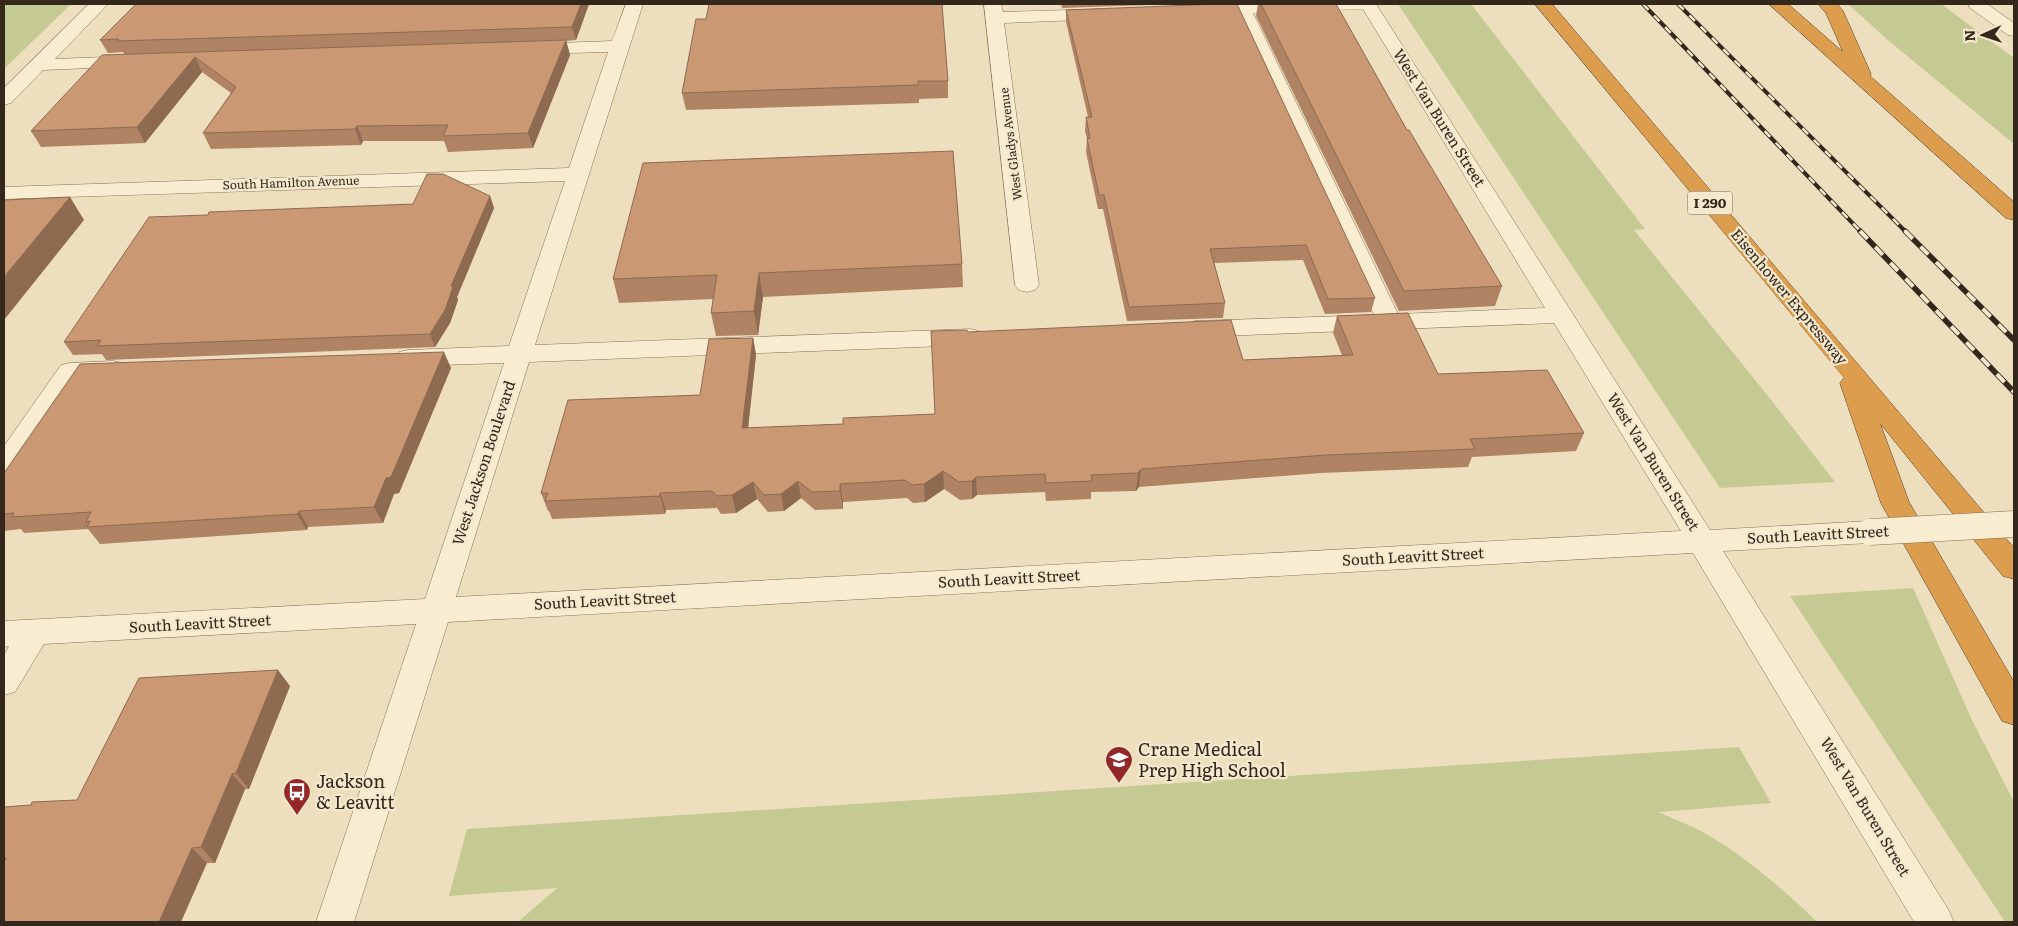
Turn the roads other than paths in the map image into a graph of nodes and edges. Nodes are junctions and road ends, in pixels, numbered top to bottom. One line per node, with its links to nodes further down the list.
1 (99, 4): 16 (street)
2 (634, 4): 13 (street, West Jackson Boulevard)
3 (1368, 4): 8 (street); 23 (street, West Van Buren Street)
4 (1778, 4): 17 (highway)
5 (1827, 4): 17 (highway)
6 (1976, 4): 12 (street)
7 (1536, 6): 29 (highway, Eisenhower Expressway / I 290)
8 (1242, 8): 10 (street); 24 (street)
9 (994, 11): 11 (street); 22 (street, West Gladys Avenue)
10 (1183, 11)
11 (1124, 13)
12 (2014, 30)
13 (619, 46): 14 (street); 19 (street, West Jackson Boulevard)
14 (516, 49)
15 (147, 61): 16 (street)
16 (38, 65): 18 (street)
17 (1866, 82): 21 (highway)
18 (4, 99)
19 (578, 174): 20 (street, South Hamilton Avenue); 27 (street, West Jackson Boulevard)
20 (4, 193)
21 (2014, 213)
22 (1027, 285)
23 (1561, 315): 24 (street); 33 (street, West Van Buren Street)
24 (1389, 321): 25 (street)
25 (1169, 330)
26 (996, 336): 27 (street)
27 (519, 354): 28 (street); 35 (street, West Jackson Boulevard)
28 (388, 359)
29 (1847, 365): 34 (highway, Eisenhower Expressway / I 290); 38 (highway)
30 (139, 368): 31 (street)
31 (4, 466)
32 (2014, 524): 33 (street, South Leavitt Street, bridge)
33 (1702, 541): 35 (street, South Leavitt Street); 40 (street, West Van Buren Street)
34 (2014, 568)
35 (436, 611): 36 (street, South Leavitt Street); 39 (street, West Jackson Boulevard)
36 (19, 634): 37 (street)
37 (4, 682)
38 (2014, 711)
39 (335, 922)
40 (1935, 922)

